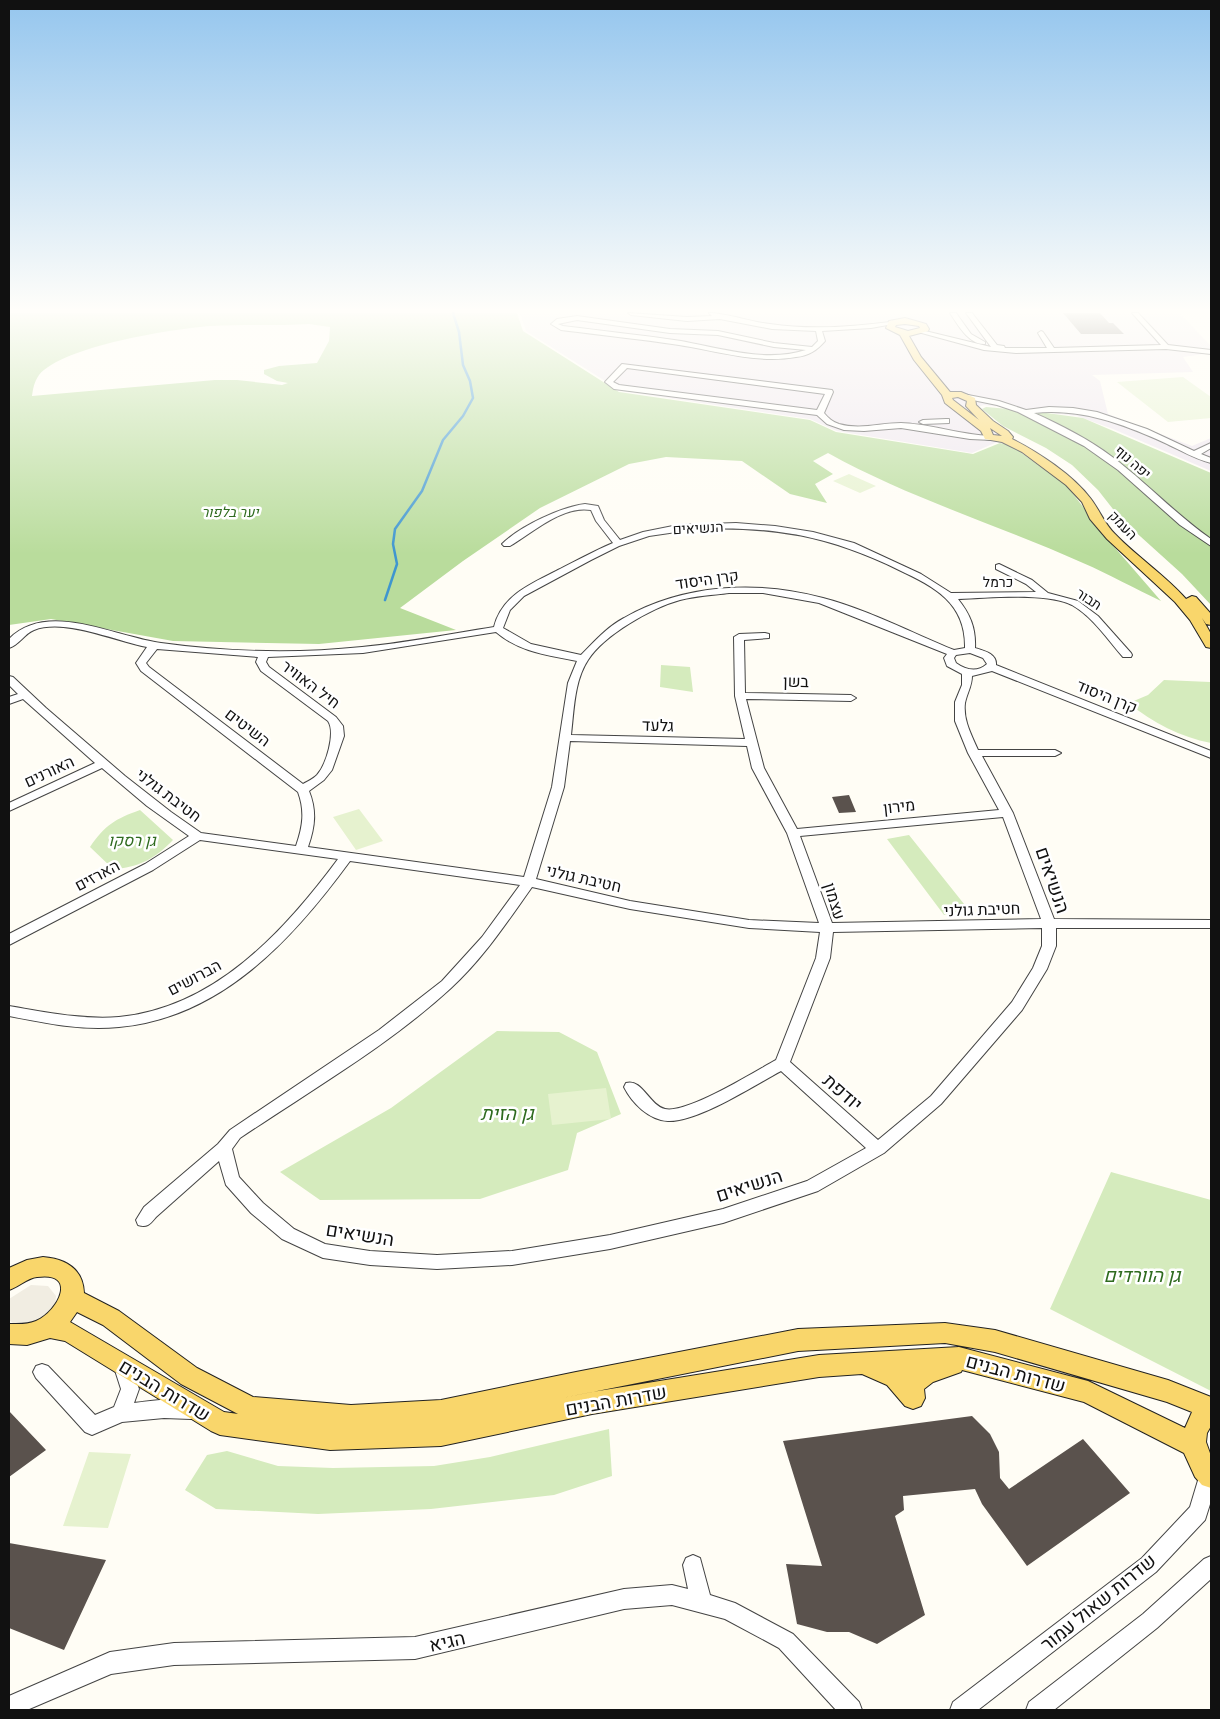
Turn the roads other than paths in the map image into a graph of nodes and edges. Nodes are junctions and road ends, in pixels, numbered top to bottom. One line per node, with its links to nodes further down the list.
1 (666, 393): 8 (street)
2 (828, 393): 8 (street)
3 (946, 393): 5 (main road)
4 (959, 393): 6 (main road, העמק)
5 (948, 396): 6 (main road); 11 (main road)
6 (966, 398): 7 (street, יפה נוף); 12 (main road, העמק)
7 (1025, 412): 14 (street); 17 (street, יפה נוף)
8 (820, 413): 10 (street)
9 (946, 421): 10 (street)
10 (923, 425): 11 (street)
11 (989, 436): 12 (main road, העמק)
12 (1006, 438): 22 (main road, העמק); 26 (main road, העמק)
13 (1211, 445): 14 (street)
14 (1194, 454): 15 (street)
15 (1211, 461)
16 (618, 542): 18 (street); 21 (street, הנשיאים); 23 (street, הנשיאים)
17 (1211, 543)
18 (507, 544)
19 (998, 567): 20 (street, תבור)
20 (1046, 595): 21 (street, כרמל); 31 (street, תבור)
21 (951, 596): 28 (street, הנשיאים)
22 (1211, 621)
23 (498, 629): 29 (street); 32 (street)
24 (765, 636): 37 (street, עצמון)
25 (13, 641): 27 (street)
26 (1211, 644)
27 (154, 646): 29 (street); 46 (street, השיטים)
28 (970, 650): 30 (street); 33 (street)
29 (264, 654): 46 (street, חיל האוויר)
30 (953, 654): 32 (street, קרן היסוד); 34 (street)
31 (1127, 655)
32 (583, 659): 40 (street, קרן היסוד)
33 (991, 667): 34 (street); 44 (street, קרן היסוד)
34 (967, 672): 42 (street, הנשיאים)
35 (9, 679): 36 (street, חטיבת גולני)
36 (24, 694): 39 (street); 45 (street, חטיבת גולני)
37 (740, 696): 38 (street, בשן); 41 (street, עצמון)
38 (851, 698)
39 (9, 701)
40 (565, 738): 41 (street, גלעד); 53 (street, קרן היסוד)
41 (751, 743): 49 (street, עצמון)
42 (974, 753): 43 (street); 48 (street, הנשיאים)
43 (1055, 753)
44 (1211, 755)
45 (102, 764): 47 (street, האורנים); 50 (street, חטיבת גולני)
46 (303, 790): 51 (street)
47 (9, 807)
48 (1007, 813): 49 (street, מירון); 54 (street, הנשיאים)
49 (793, 833): 56 (street, עצמון)
50 (198, 836): 51 (street, חטיבת גולני); 57 (street, הארזים)
51 (300, 851): 52 (street, חטיבת גולני)
52 (346, 857): 53 (street, חטיבת גולני); 58 (street, הברושים)
53 (529, 882): 56 (street, חטיבת גולני); 61 (street, קרן היסוד)
54 (1049, 923): 55 (street, חטיבת גולני); 56 (street, חטיבת גולני); 62 (street, הנשיאים)
55 (1211, 924)
56 (827, 928): 59 (street, עצמון)
57 (9, 940)
58 (9, 1011)
59 (782, 1064): 60 (street); 62 (street, יודפת)
60 (631, 1087)
61 (224, 1148): 62 (street, הנשיאים); 63 (street)
62 (878, 1149)
63 (144, 1220)
64 (13, 1272): 65 (main road)
65 (72, 1298): 66 (main road); 72 (main road, שדרות הבנים)
66 (49, 1327): 67 (main road); 69 (main road, שדרות הבנים)
67 (9, 1334)
68 (969, 1360): 70 (main road, שדרות הבנים); 70 (main road); 75 (main road, שדרות הבנים)
69 (122, 1364): 73 (main road, שדרות הבנים); 74 (street)
70 (854, 1364): 73 (main road, שדרות הבנים)
71 (42, 1372): 74 (street)
72 (1211, 1409): 75 (main road)
73 (198, 1410): 74 (street)
74 (121, 1413)
75 (1194, 1445): 76 (main road)
76 (1210, 1475): 82 (street, שדרות שאול עמור)
77 (693, 1565): 79 (street)
78 (1211, 1566): 83 (street)
79 (702, 1603): 80 (street, הגיא); 81 (street, הגיא)
80 (9, 1707)
81 (851, 1710)
82 (961, 1710)
83 (1037, 1710)

